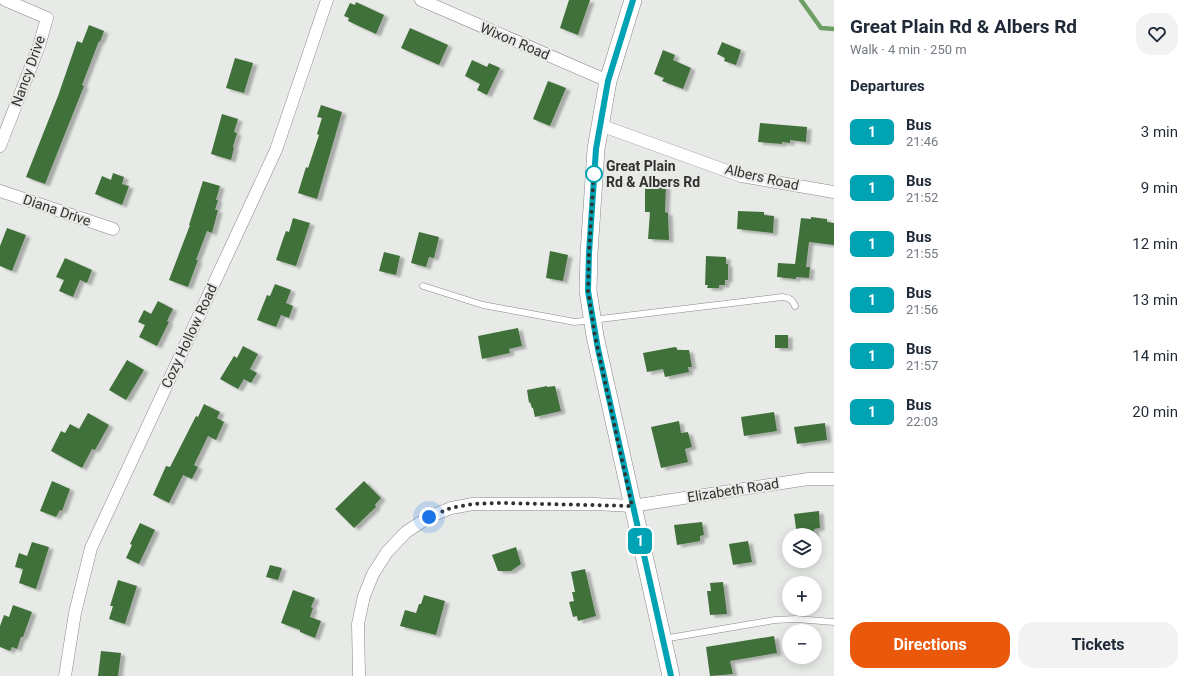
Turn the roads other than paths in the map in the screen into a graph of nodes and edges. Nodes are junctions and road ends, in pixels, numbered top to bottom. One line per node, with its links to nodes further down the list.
1 (5, 0): 7 (street, Nancy Drive)
2 (327, 0): 18 (street, Cozy Hollow Road)
3 (421, 0): 5 (street, Wixon Road)
4 (633, 0): 5 (street)
5 (608, 81): 6 (street)
6 (600, 126): 9 (street, Albers Road); 13 (street)
7 (0, 146)
8 (0, 191): 10 (street, Diana Drive)
9 (834, 192)
10 (113, 229)
11 (423, 286): 13 (lane)
12 (795, 306): 13 (lane)
13 (592, 320): 15 (street)
14 (834, 479): 15 (street, Elizabeth Road)
15 (632, 506): 17 (street); 19 (street, Elizabeth Road)
16 (834, 622): 17 (lane)
17 (662, 639): 20 (street)
18 (64, 676)
19 (359, 676)
20 (671, 676)

